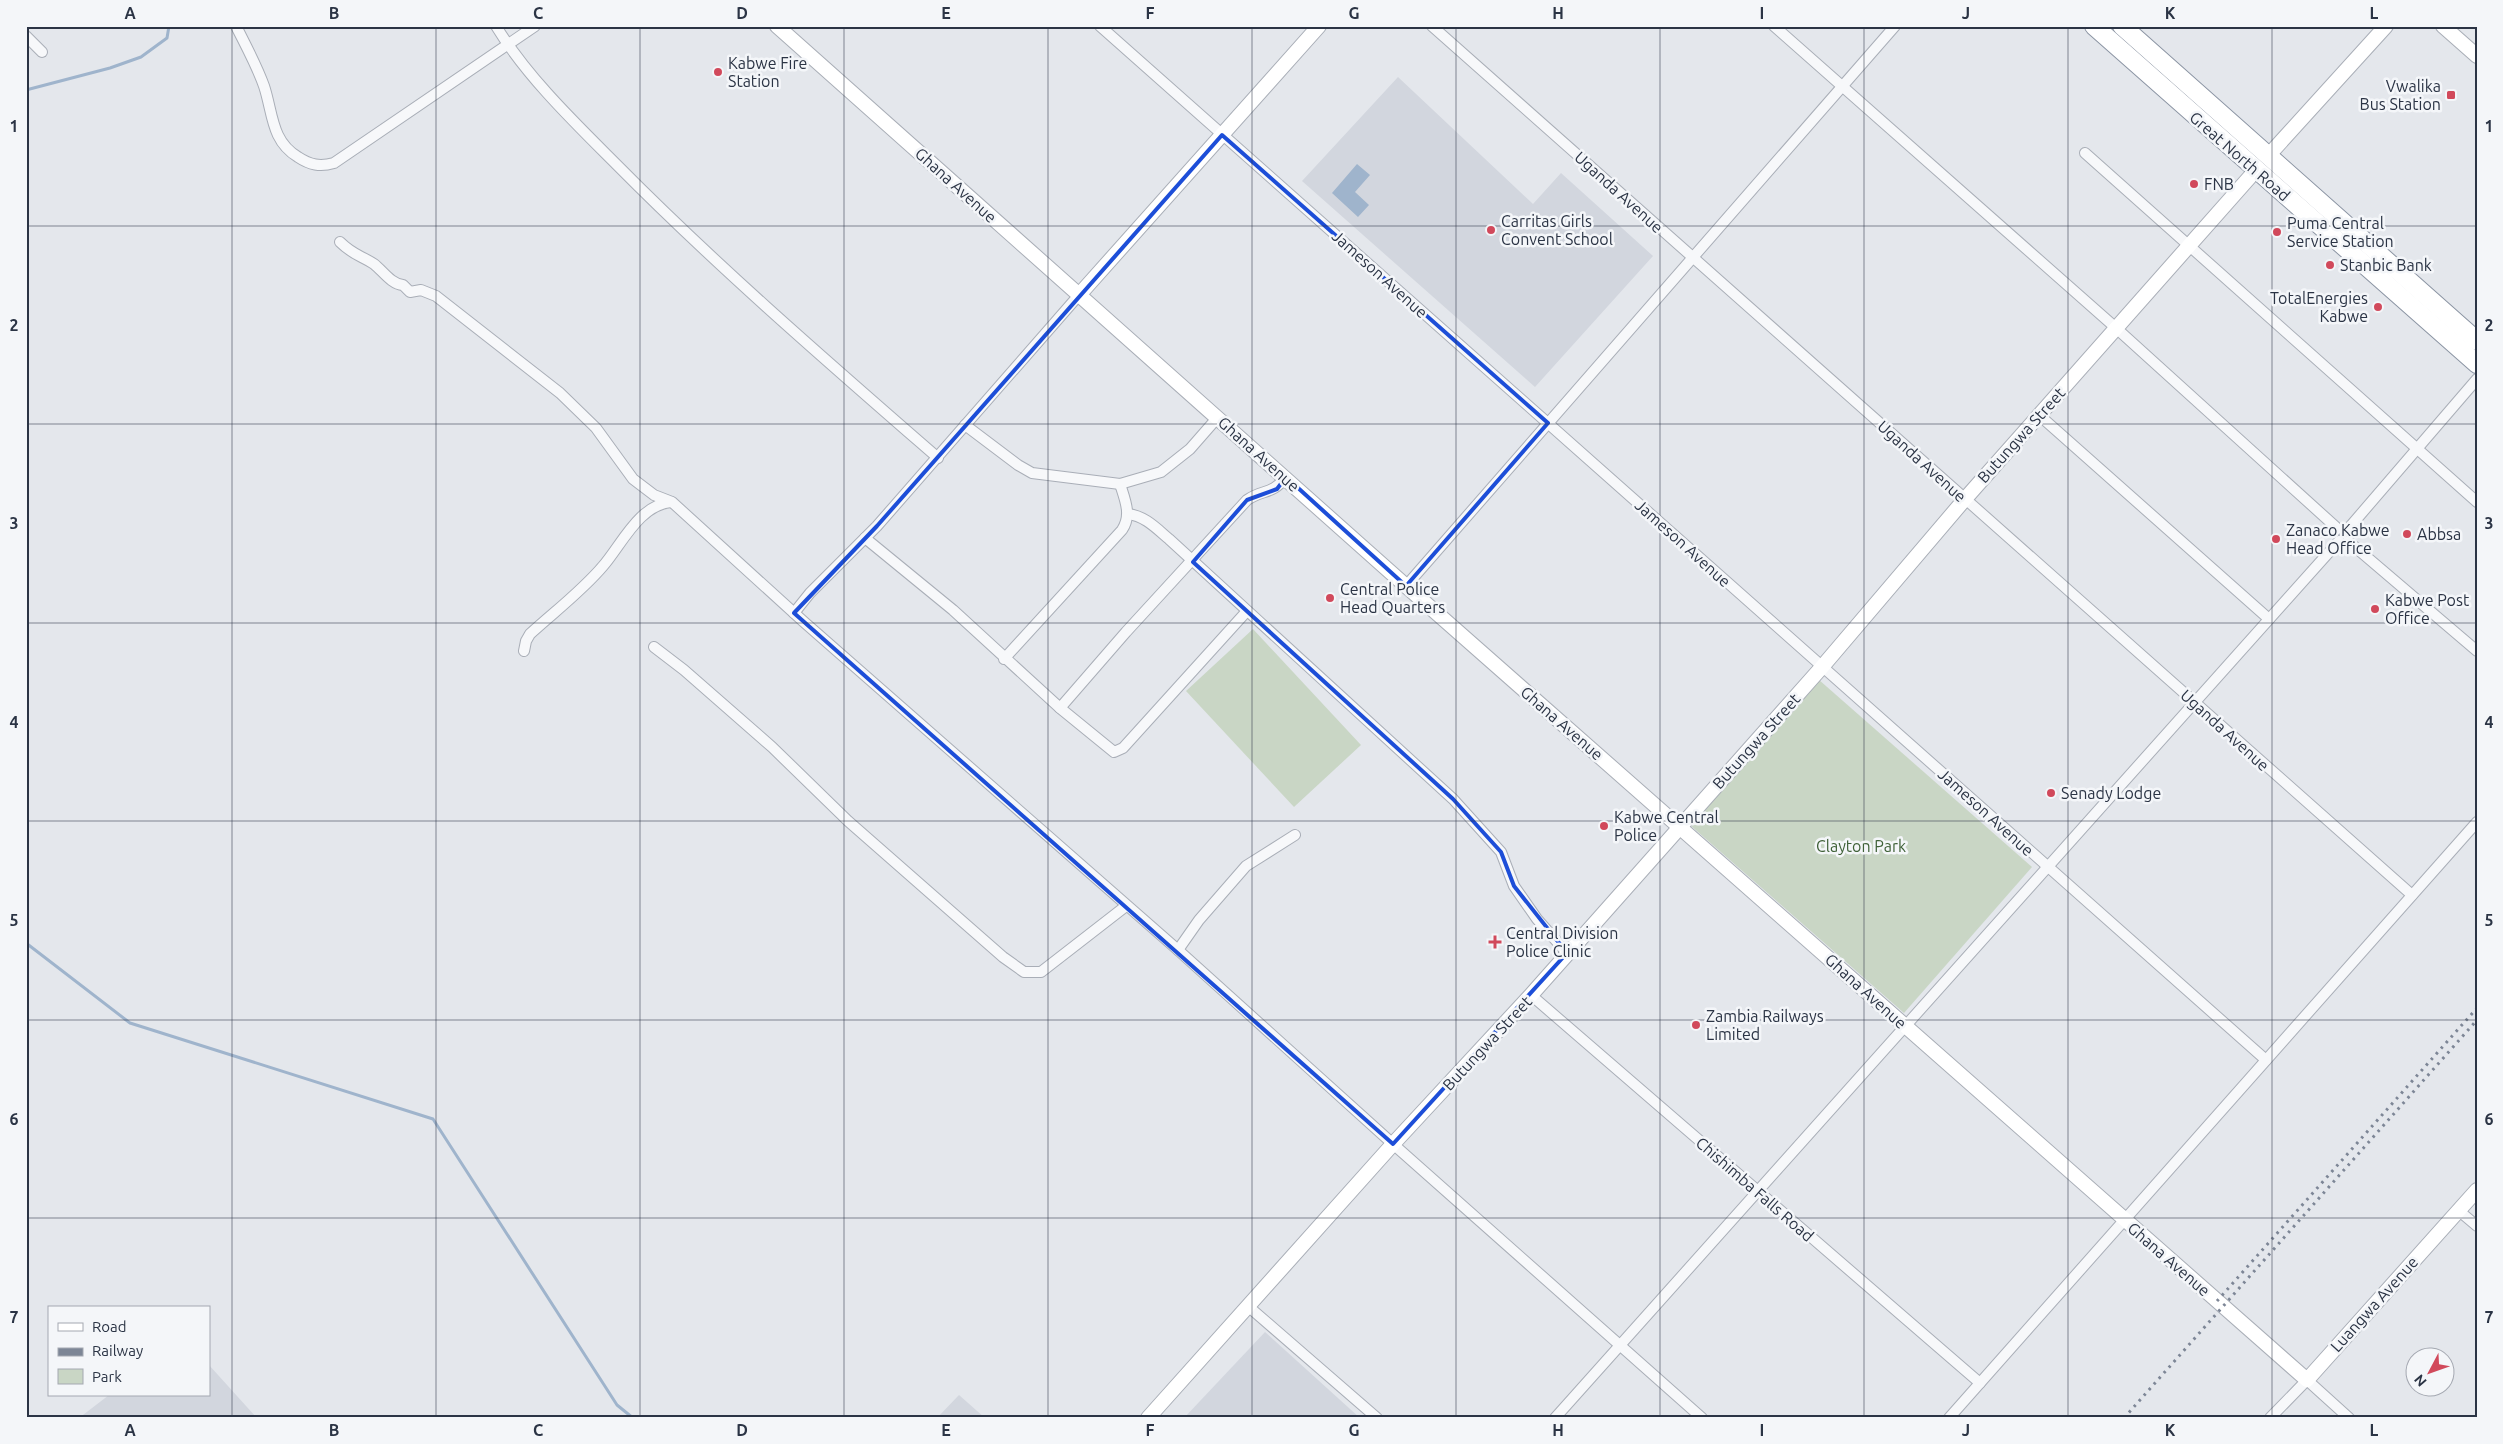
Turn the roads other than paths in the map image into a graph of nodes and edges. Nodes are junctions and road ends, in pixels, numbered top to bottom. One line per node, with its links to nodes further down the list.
1 (236, 26): 16 (street)
2 (496, 26): 16 (street)
3 (535, 26): 16 (street)
4 (776, 26): 31 (main road, Ghana Avenue)
5 (1100, 26): 20 (street, Jameson Avenue)
6 (1319, 26): 20 (main road)
7 (1432, 26): 29 (street, Uganda Avenue)
8 (1774, 26): 19 (street)
9 (1895, 26): 19 (street)
10 (2386, 26): 22 (main road)
11 (2443, 26): 18 (main road)
12 (2098, 27): 15 (highway, Great North Road)
13 (2125, 29): 15 (highway); 22 (highway, Great North Road)
14 (26, 36): 17 (street)
15 (2114, 44): 23 (highway, Great North Road)
16 (507, 45): 41 (street)
17 (42, 52)
18 (2477, 56)
19 (1843, 86): 29 (street); 32 (street)
20 (1222, 135): 31 (main road); 38 (street, Jameson Avenue)
21 (2085, 153): 26 (street)
22 (2268, 156): 24 (highway, Great North Road)
23 (2256, 170): 26 (main road, Butungwa Street); 27 (highway, Great North Road)
24 (2362, 239): 27 (highway); 28 (highway, Great North Road)
25 (340, 242): 45 (street)
26 (2188, 247): 32 (main road, Butungwa Street); 40 (street)
27 (2349, 251): 30 (highway, Great North Road)
28 (2381, 256): 30 (highway); 33 (highway, Great North Road)
29 (1693, 258): 38 (street); 44 (street, Uganda Avenue)
30 (2370, 270): 34 (highway, Great North Road)
31 (1079, 294): 37 (main road, Ghana Avenue); 39 (street)
32 (2116, 328): 36 (main road, Butungwa Street); 48 (street)
33 (2477, 341)
34 (2477, 364)
35 (2477, 378): 40 (street)
36 (2039, 415): 44 (main road, Butungwa Street); 55 (street)
37 (1218, 417): 42 (main road, Ghana Avenue); 43 (street)
38 (1548, 423): 52 (street); 60 (street, Jameson Avenue)
39 (966, 426): 41 (street); 43 (street)
40 (2416, 449): 46 (street); 48 (street)
41 (938, 458): 49 (street)
42 (1286, 478): 51 (street); 52 (main road, Ghana Avenue)
43 (1120, 484): 47 (street)
44 (1965, 499): 60 (main road, Butungwa Street); 61 (street, Uganda Avenue)
45 (672, 502): 54 (street); 57 (street)
46 (2477, 502)
47 (1128, 514): 51 (street); 59 (street)
48 (2343, 529): 50 (street)
49 (865, 538): 54 (street); 59 (street)
50 (2343, 541): 55 (street); 58 (street)
51 (1193, 562): 53 (street); 62 (street)
52 (1406, 586): 64 (main road, Ghana Avenue)
53 (1247, 611): 62 (street); 70 (street)
54 (794, 613): 68 (street)
55 (2269, 619): 61 (street)
56 (654, 647): 68 (street)
57 (524, 651)
58 (2477, 651)
59 (1004, 659): 62 (street)
60 (1822, 667): 64 (main road, Butungwa Street); 66 (street, Jameson Avenue)
61 (2194, 702): 66 (street); 67 (street, Uganda Avenue)
62 (1060, 708)
63 (2477, 822): 67 (street)
64 (1679, 826): 70 (main road, Butungwa Street); 72 (main road, Ghana Avenue)
65 (1296, 835): 69 (street)
66 (2047, 867): 72 (street); 73 (street, Jameson Avenue)
67 (2412, 896): 73 (street)
68 (1126, 906): 69 (street)
69 (1178, 950): 74 (street)
70 (1567, 953): 71 (main road, Butungwa Street)
71 (1532, 995): 74 (main road, Butungwa Street); 76 (street, Chishimba Falls Road)
72 (1905, 1026): 76 (street); 78 (main road, Ghana Avenue)
73 (2266, 1060): 78 (street)
74 (1393, 1144): 80 (main road, Butungwa Street); 81 (street)
75 (2477, 1190): 77 (main road, Luangwa Avenue)
76 (1757, 1191): 81 (street); 83 (street, Chishimba Falls Road)
77 (2458, 1210): 79 (street); 82 (main road, Luangwa Avenue)
78 (2124, 1220): 82 (main road, Ghana Avenue); 83 (street)
79 (2477, 1226)
80 (1249, 1306): 84 (main road, Butungwa Street); 85 (street)
81 (1620, 1345): 86 (street); 87 (street)
82 (2307, 1380): 89 (street, Luangwa Avenue); 90 (street, Ghana Avenue)
83 (1980, 1383): 88 (street)
84 (1148, 1418)
85 (1377, 1418)
86 (1555, 1418)
87 (1702, 1418)
88 (1949, 1418)
89 (2270, 1418)
90 (2350, 1418)

